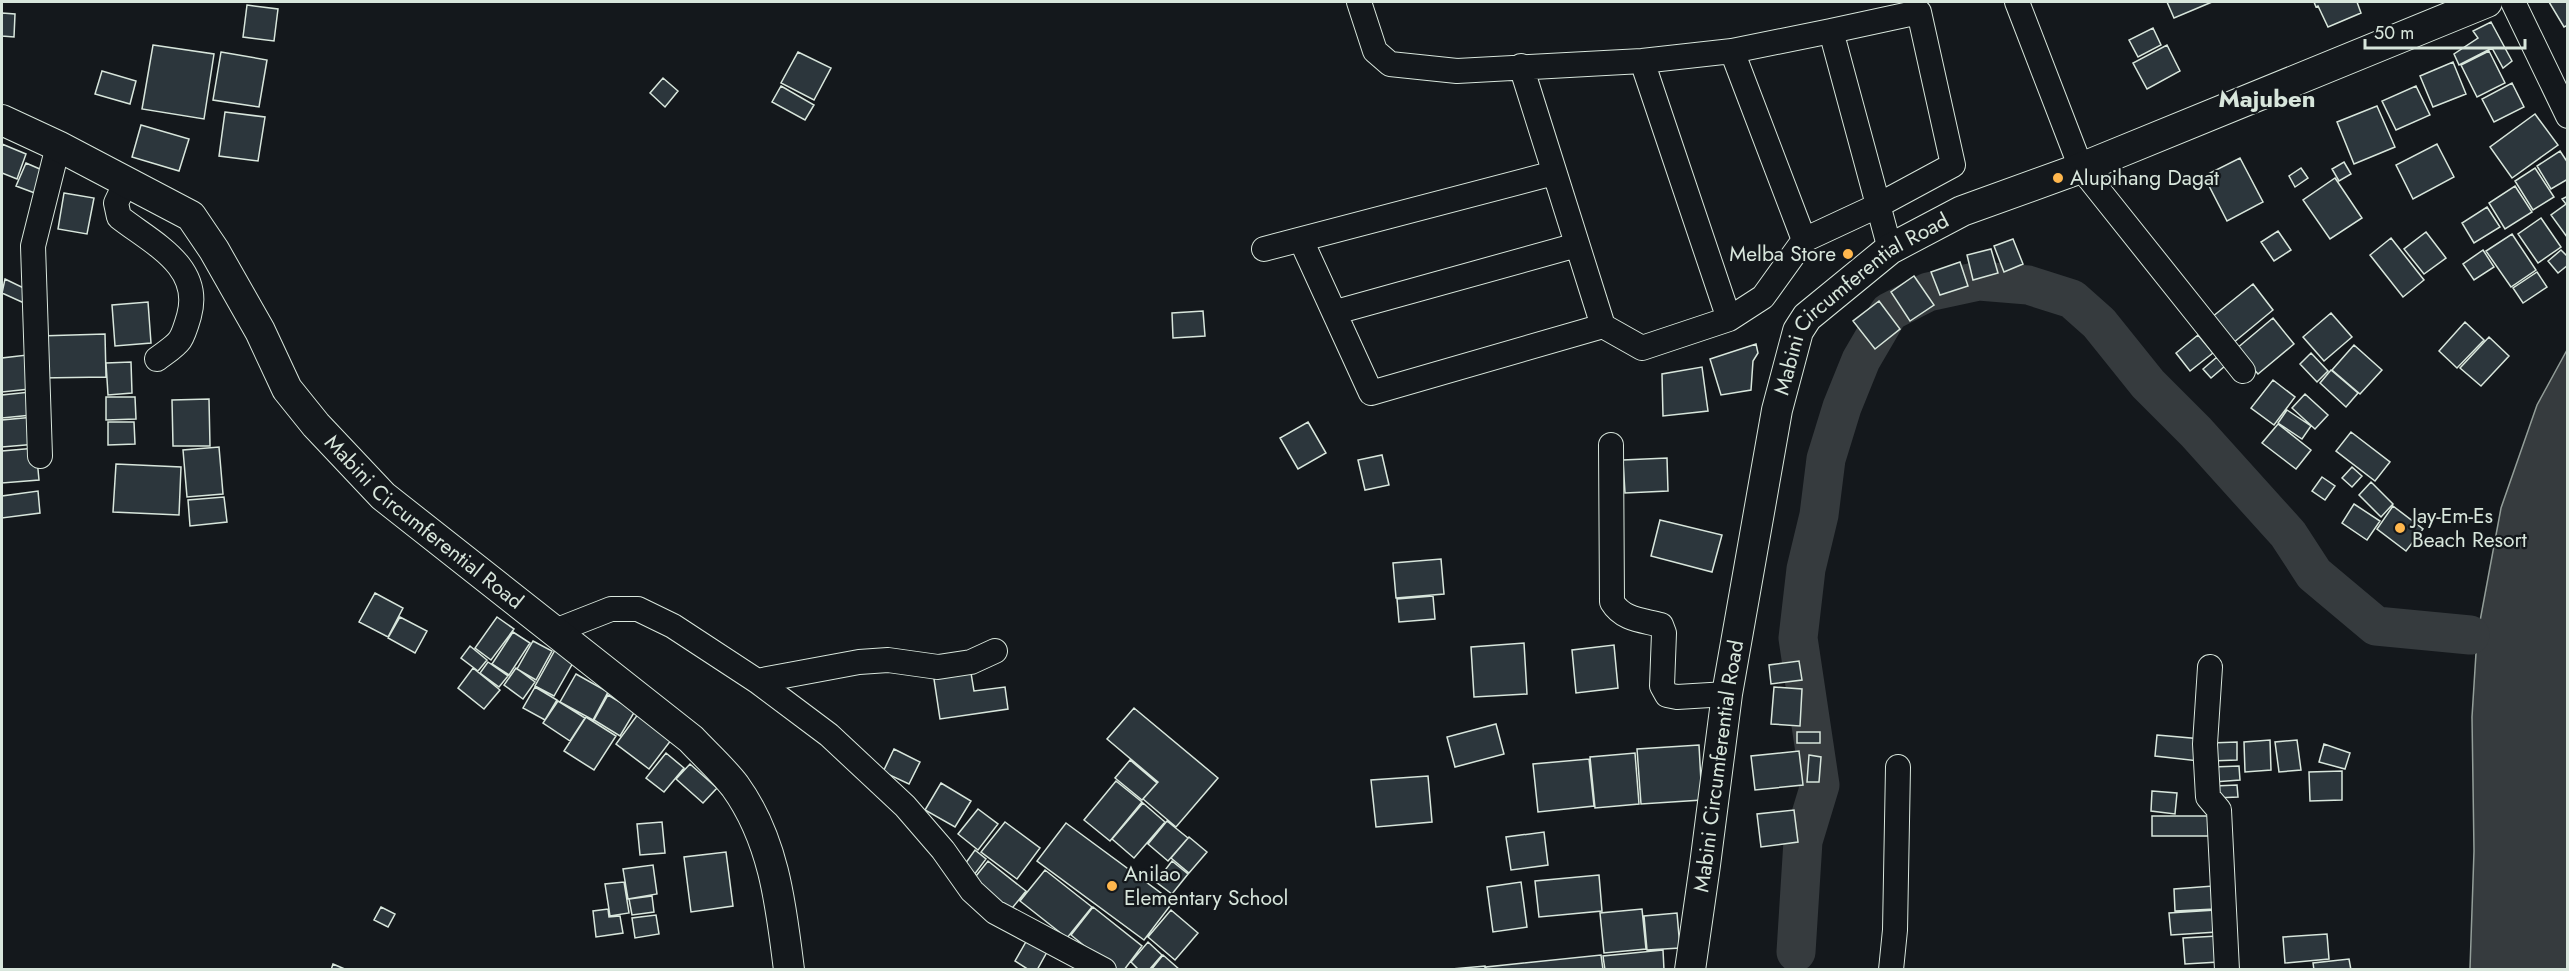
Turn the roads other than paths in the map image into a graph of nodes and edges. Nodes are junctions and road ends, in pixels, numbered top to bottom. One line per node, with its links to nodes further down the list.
1 (1359, 2): 9 (street)
2 (2018, 2): 13 (street)
3 (2487, 2): 13 (main road, Mabini Circumferential Road)
4 (2513, 2): 10 (street)
5 (1917, 7): 6 (street); 16 (street)
6 (1831, 31): 7 (street); 16 (street)
7 (1731, 51): 8 (street); 18 (street)
8 (1642, 61): 9 (street); 23 (street)
9 (1521, 66): 14 (street)
10 (2568, 116)
11 (2, 120): 12 (main road, Mabini Circumferential Road)
12 (58, 146): 15 (main road, Mabini Circumferential Road); 28 (street)
13 (2081, 168): 21 (main road, Mabini Circumferential Road); 26 (street)
14 (1554, 173): 17 (street); 19 (street)
15 (126, 182): 25 (street); 29 (main road, Mabini Circumferential Road)
16 (1877, 206): 18 (street); 21 (street)
17 (1301, 240): 20 (street); 22 (street)
18 (1804, 240): 23 (street)
19 (1577, 245): 22 (street); 24 (street)
20 (1264, 249)
21 (1890, 249): 33 (main road, Mabini Circumferential Road)
22 (1335, 312): 24 (street)
23 (1729, 319): 24 (street)
24 (1603, 326)
25 (157, 359)
26 (2243, 371)
27 (1611, 445): 33 (street)
28 (40, 456)
29 (555, 631): 32 (street); 35 (main road, Mabini Circumferential Road)
30 (995, 651): 32 (street)
31 (2210, 667): 39 (street)
32 (757, 681): 36 (street)
33 (1726, 694): 37 (main road, Mabini Circumferential Road)
34 (1898, 767): 38 (street)
35 (789, 969)
36 (1104, 969)
37 (1689, 969)
38 (1891, 969)
39 (2227, 969)

